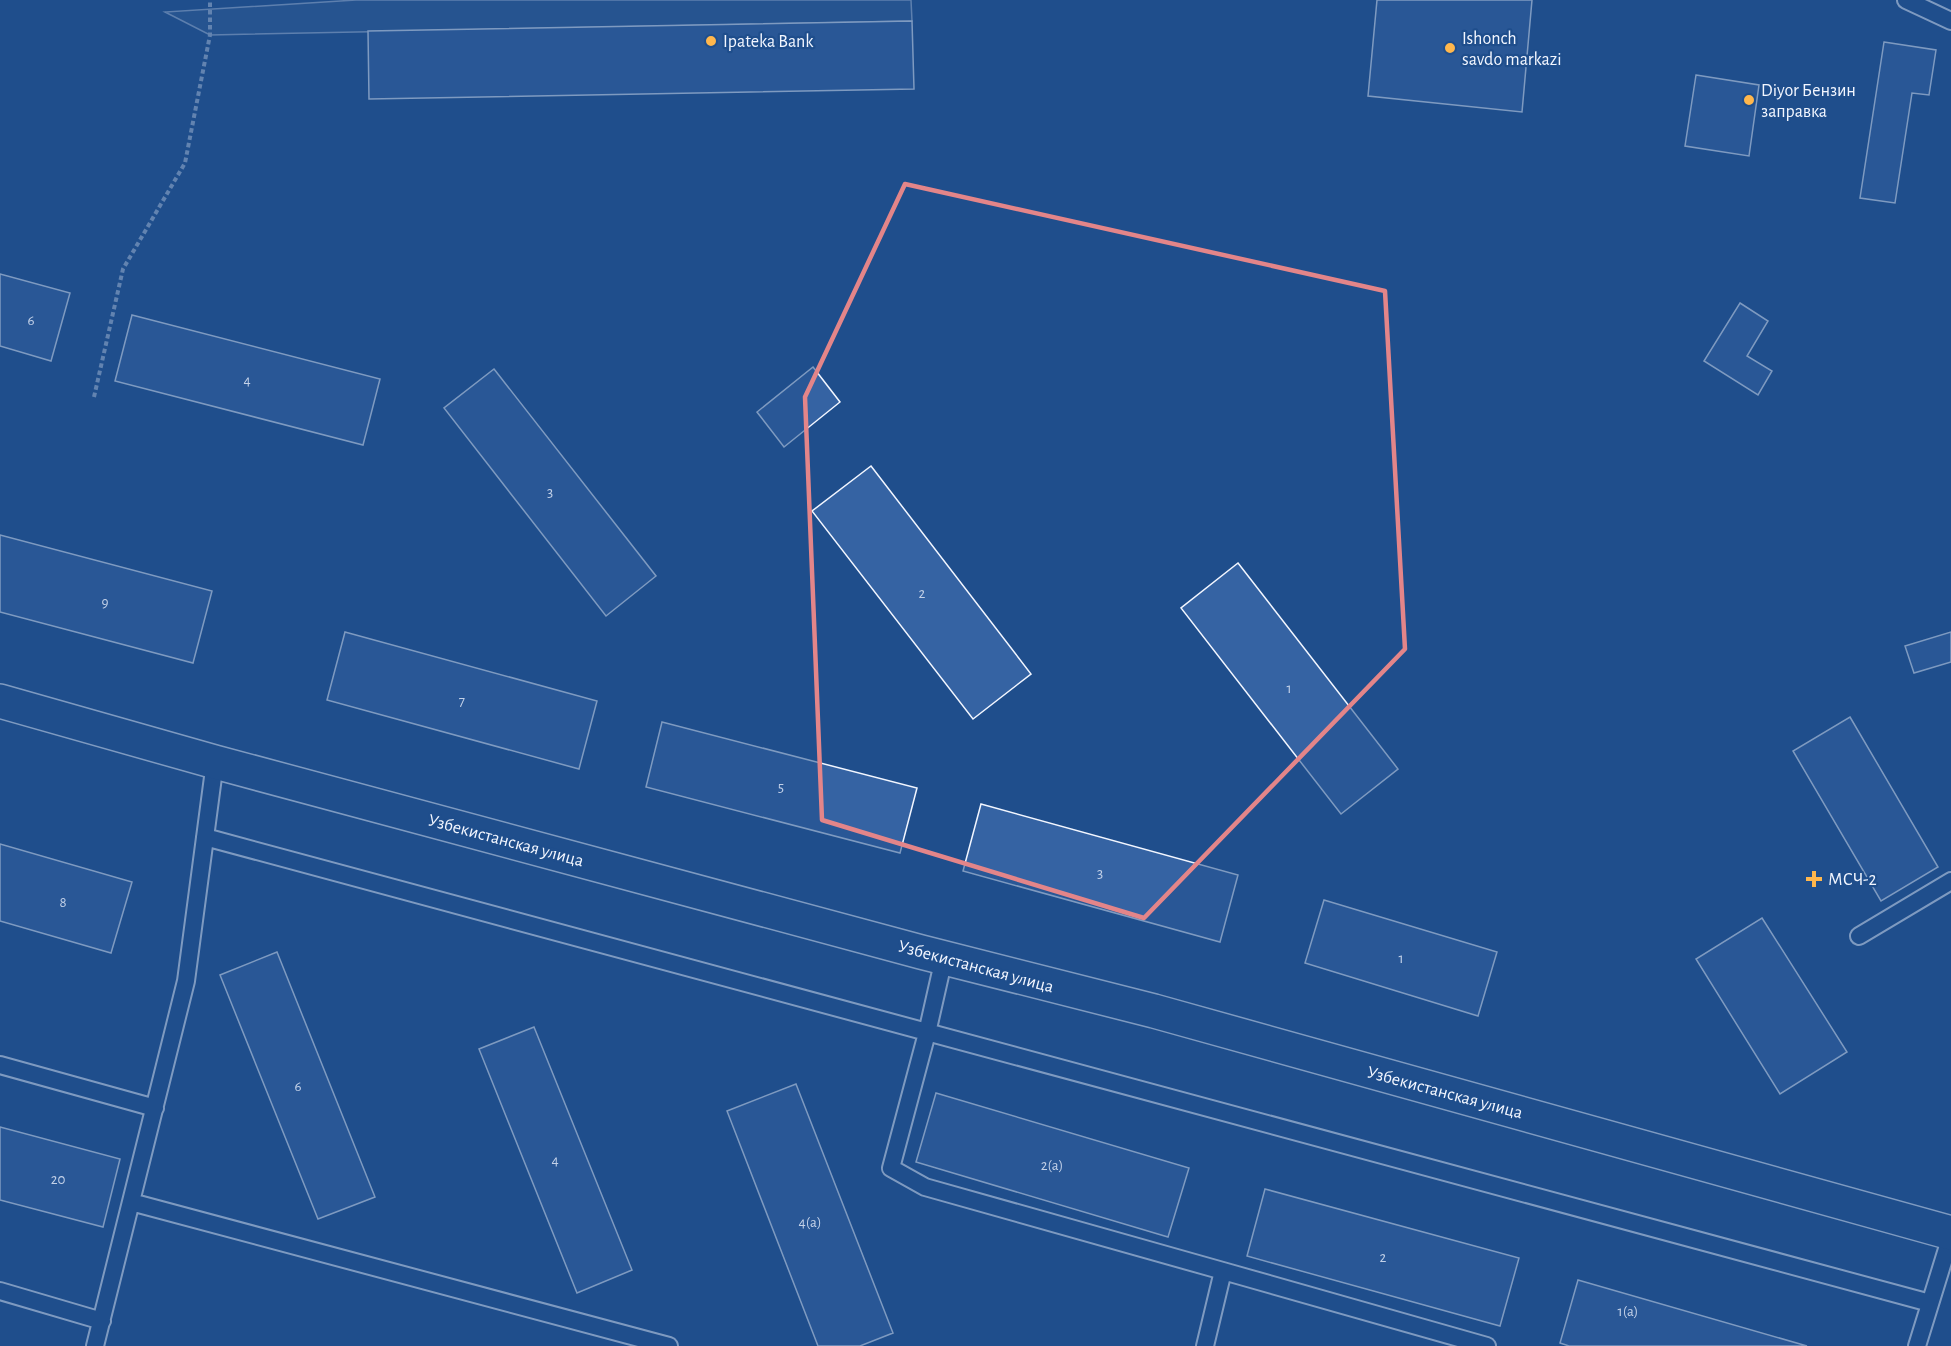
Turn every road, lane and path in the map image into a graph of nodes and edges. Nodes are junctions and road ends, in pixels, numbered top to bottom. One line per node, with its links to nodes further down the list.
1 (210, 0): 4 (path)
2 (1906, 0): 3 (lane)
3 (1951, 21)
4 (94, 397)
5 (0, 701): 6 (main road, Узбекистанская улица)
6 (215, 762): 7 (lane); 10 (main road, Узбекистанская улица)
7 (205, 837): 11 (lane); 13 (lane)
8 (1951, 881): 9 (lane)
9 (1859, 936)
10 (944, 958): 11 (lane); 15 (main road, Узбекистанская улица)
11 (927, 1032): 16 (lane); 18 (lane)
12 (0, 1065): 13 (lane)
13 (154, 1108): 14 (lane)
14 (131, 1202): 19 (lane); 22 (lane)
15 (1951, 1235): 18 (lane)
16 (1223, 1271): 20 (lane); 23 (lane)
17 (0, 1291): 19 (lane)
18 (1930, 1303): 24 (lane)
19 (102, 1321): 21 (lane)
20 (1209, 1345)
21 (95, 1346)
22 (669, 1346)
23 (1487, 1346)
24 (1917, 1346)

